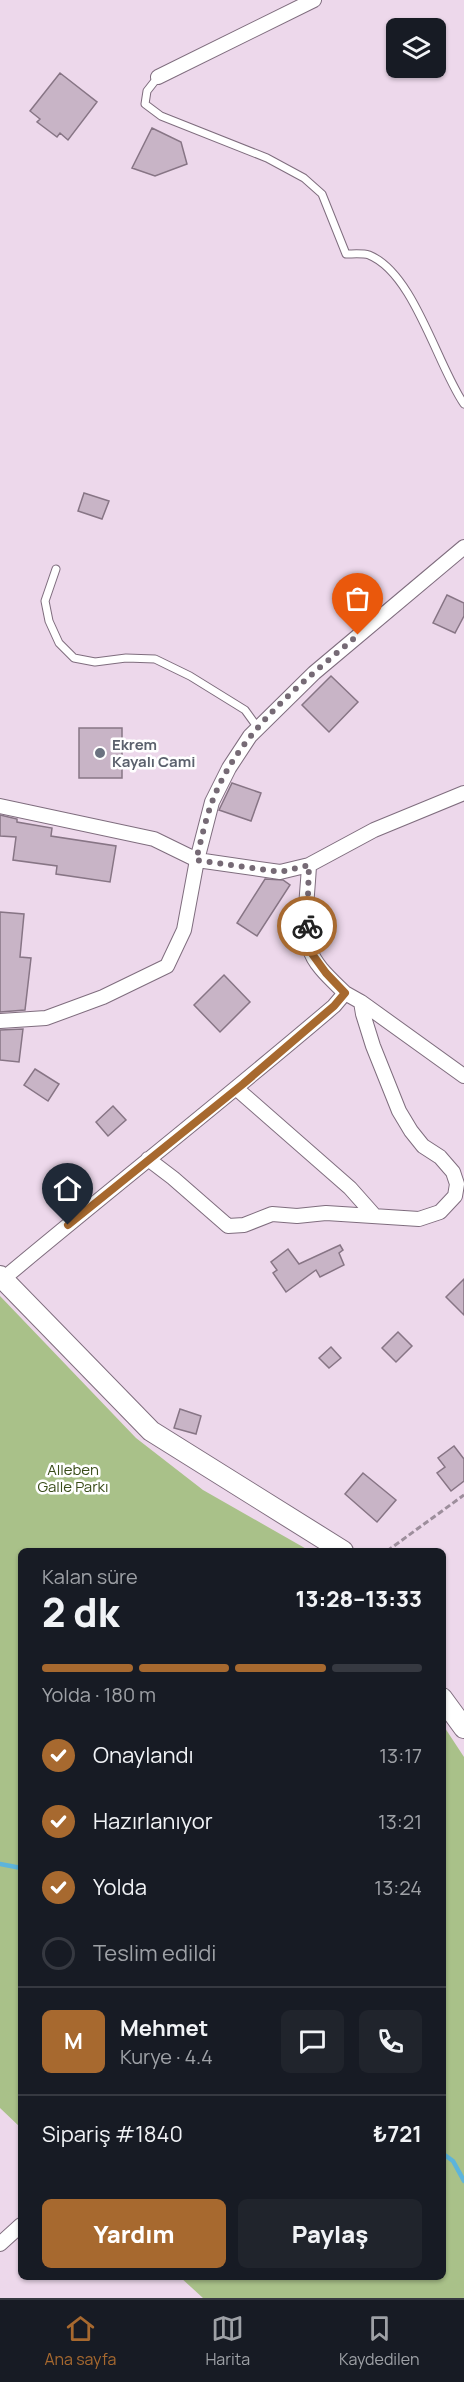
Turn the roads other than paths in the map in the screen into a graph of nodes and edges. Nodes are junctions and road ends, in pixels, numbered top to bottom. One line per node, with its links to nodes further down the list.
1 (314, 0): 2 (street)
2 (158, 77): 3 (lane)
3 (464, 404)
4 (464, 547): 6 (street)
5 (56, 569): 6 (lane)
6 (258, 728): 9 (street)
7 (464, 793): 10 (street)
8 (0, 806): 9 (street)
9 (196, 860): 10 (street); 13 (street)
10 (309, 865): 11 (street)
11 (345, 993): 12 (street); 15 (street)
12 (361, 1002): 14 (street); 17 (street)
13 (0, 1021)
14 (464, 1076)
15 (237, 1089): 16 (street); 18 (street)
16 (148, 1159): 18 (street); 19 (street)
17 (460, 1195): 18 (street)
18 (374, 1215)
19 (2, 1278): 20 (street)
20 (337, 1548)
21 (446, 1703): 22 (street)
22 (464, 1728)
23 (18, 2228): 24 (street)
24 (0, 2244)

